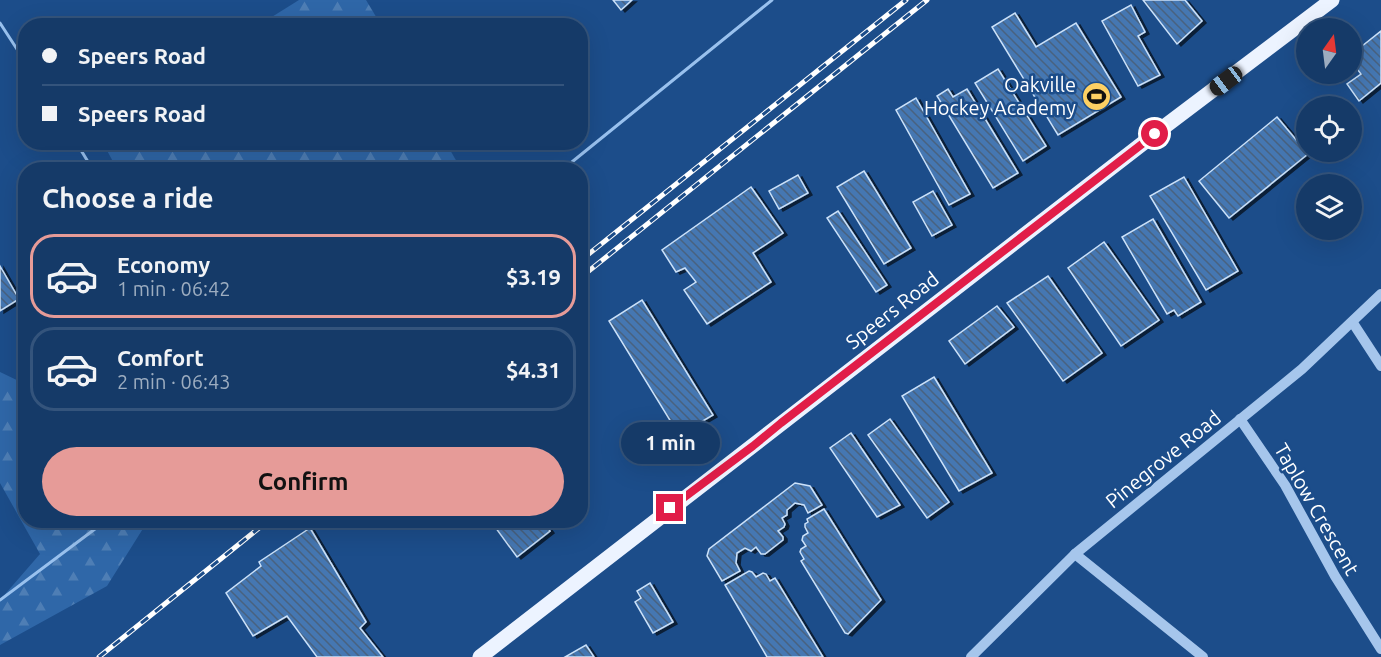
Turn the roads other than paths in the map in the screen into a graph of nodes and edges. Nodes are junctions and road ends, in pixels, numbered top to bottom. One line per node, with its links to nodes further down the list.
1 (1332, 0): 8 (main road, Speers Road)
2 (1381, 294): 3 (street, Pinegrove Road)
3 (1353, 323): 4 (street); 5 (street, Pinegrove Road)
4 (1381, 366)
5 (1240, 419): 6 (street, Pinegrove Road); 7 (street, Taplow Crescent)
6 (1075, 554): 9 (street, Pinegrove Road); 10 (street)
7 (1381, 649)
8 (480, 657)
9 (971, 657)
10 (1203, 657)

